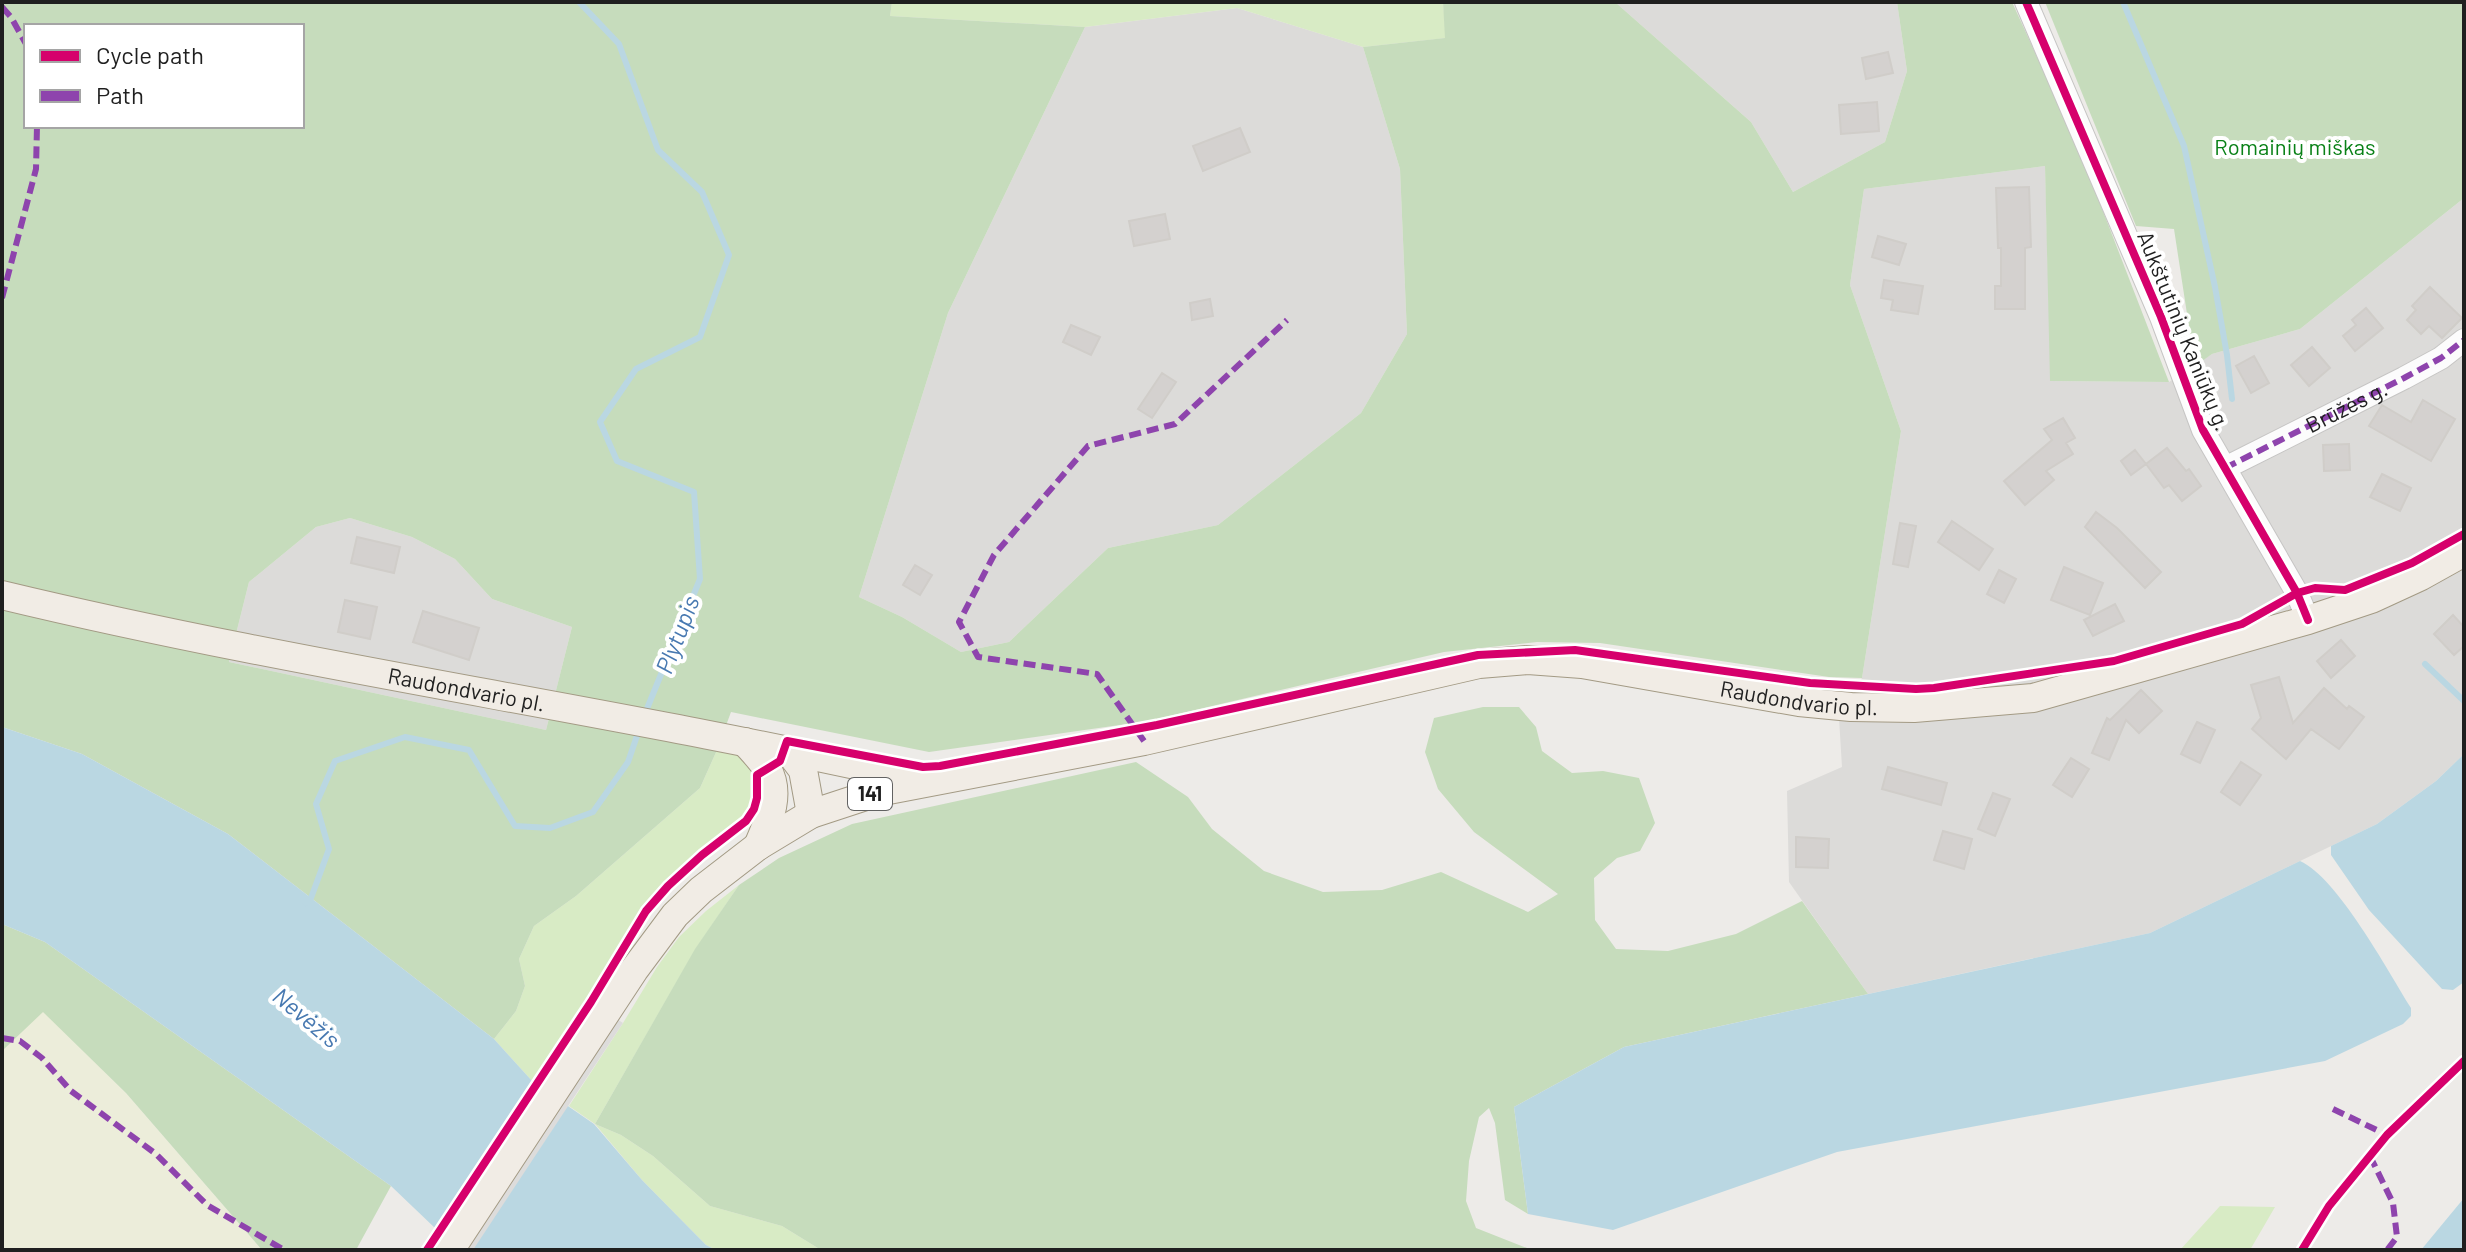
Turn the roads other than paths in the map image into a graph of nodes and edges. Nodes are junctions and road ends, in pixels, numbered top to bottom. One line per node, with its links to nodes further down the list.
1 (2026, 2): 3 (street, Aukštutinių Kaniūkų g.)
2 (2464, 340): 3 (street, Brūžės g.)
3 (2225, 468): 6 (street, Aukštutinių Kaniūkų g.)
4 (2464, 552): 6 (main road, Raudondvario pl. / 141)
5 (2, 595): 7 (main road, Raudondvario pl.)
6 (2308, 620): 9 (main road, Raudondvario pl. / 141)
7 (745, 742): 8 (main road, Raudondvario pl.); 10 (main road)
8 (788, 750): 9 (main road, Raudondvario pl.); 11 (main road)
9 (931, 782): 11 (main road, Raudondvario pl. / 141)
10 (774, 792): 11 (main road); 12 (main road)
11 (811, 814): 12 (main road, 141)
12 (758, 846): 13 (main road, 141)
13 (450, 1250)

